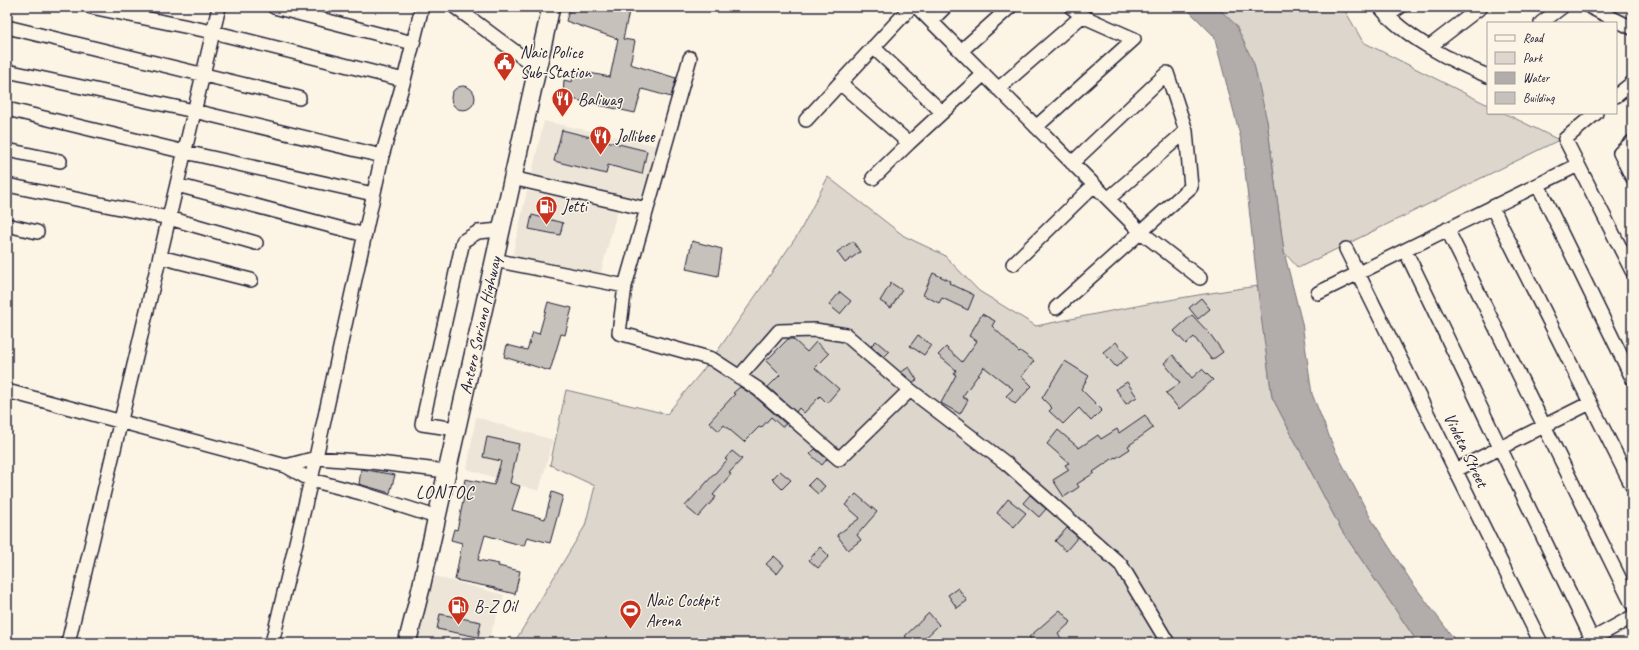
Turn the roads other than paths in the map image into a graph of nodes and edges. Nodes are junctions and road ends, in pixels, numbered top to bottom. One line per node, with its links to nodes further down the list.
1 (91, 7): 22 (street)
2 (219, 7): 22 (street)
3 (274, 7): 23 (street)
4 (455, 7): 28 (street)
5 (551, 7): 28 (main road, Antero Soriano Highway)
6 (911, 7): 24 (street)
7 (917, 7): 18 (street)
8 (945, 7): 18 (street)
9 (1010, 7): 26 (street)
10 (1071, 7): 17 (street)
11 (1400, 7): 16 (street)
12 (1481, 7): 25 (street)
13 (1562, 7): 19 (street)
14 (1590, 7): 21 (street)
15 (420, 8): 23 (street)
16 (1384, 12): 25 (street)
17 (1082, 16): 35 (street); 42 (street)
18 (931, 21): 26 (street)
19 (1542, 22)
20 (7, 27): 32 (street)
21 (1632, 28)
22 (213, 32): 32 (street); 33 (street)
23 (413, 43): 33 (street)
24 (874, 47): 34 (street); 39 (street)
25 (1429, 47): 30 (street)
26 (961, 51): 31 (street)
27 (690, 58): 62 (street)
28 (537, 68): 53 (main road, Antero Soriano Highway)
29 (7, 71): 38 (street)
30 (1485, 71)
31 (984, 74): 35 (street); 39 (street)
32 (203, 75): 36 (street); 38 (street)
33 (404, 80): 48 (street)
34 (840, 83): 41 (street); 45 (street)
35 (998, 89): 42 (street)
36 (299, 98)
37 (7, 109): 47 (street)
38 (194, 111): 47 (street); 48 (street)
39 (942, 112): 45 (street)
40 (1595, 114): 51 (street)
41 (806, 120)
42 (1036, 127): 50 (street)
43 (1186, 131): 50 (street); 60 (street); 68 (street)
44 (1632, 142): 52 (street)
45 (909, 143): 54 (street)
46 (7, 150): 49 (street)
47 (185, 152): 57 (street); 59 (street)
48 (382, 156): 59 (street)
49 (60, 161)
50 (1072, 163): 55 (street)
51 (1578, 165): 58 (street); 76 (street)
52 (1632, 177)
53 (512, 178): 62 (street); 66 (main road, Antero Soriano Highway)
54 (872, 178)
55 (1094, 184): 60 (street); 75 (street)
56 (7, 185): 63 (street)
57 (177, 185): 63 (street); 69 (street)
58 (1538, 185): 61 (street); 84 (street)
59 (373, 194): 69 (street)
60 (1108, 199): 68 (street)
61 (1492, 207): 65 (street); 87 (street)
62 (647, 209): 80 (street)
63 (169, 218): 70 (street); 73 (street)
64 (7, 225): 67 (street)
65 (1447, 229): 72 (street); 89 (street)
66 (500, 230): 74 (main road, Antero Soriano Highway); 90 (street)
67 (38, 232)
68 (1141, 232): 78 (street); 82 (street)
69 (365, 234): 92 (street)
70 (256, 243)
71 (1346, 249): 77 (street, Violeta Street)
72 (1405, 250): 77 (street); 91 (street)
73 (160, 257): 79 (street); 88 (street)
74 (494, 260): 80 (street); 90 (main road, Antero Soriano Highway)
75 (1013, 264)
76 (1632, 271)
77 (1358, 273): 81 (street); 94 (street, Violeta Street)
78 (1200, 278)
79 (251, 280)
80 (625, 286): 83 (street)
81 (1318, 293)
82 (1056, 308)
83 (739, 377): 85 (street); 85 (street)
84 (1632, 378)
85 (910, 390): 105 (street)
86 (7, 391): 88 (street)
87 (1590, 403): 89 (street); 97 (street)
88 (120, 420): 93 (street); 102 (street)
89 (1544, 426): 91 (street); 99 (street)
90 (456, 429): 95 (main road, Antero Soriano Highway)
91 (1500, 448): 94 (street); 101 (street)
92 (316, 458): 93 (street); 95 (street); 96 (street)
93 (286, 466): 96 (street)
94 (1456, 470): 106 (street, Violeta Street)
95 (446, 471): 98 (main road, Antero Soriano Highway)
96 (312, 480): 98 (street); 103 (street)
97 (1632, 486)
98 (436, 517): 104 (main road, Antero Soriano Highway)
99 (1632, 604)
100 (1632, 617): 101 (street)
101 (1589, 641)
102 (68, 643)
103 (272, 643)
104 (407, 643)
105 (1168, 643)
106 (1541, 643)

